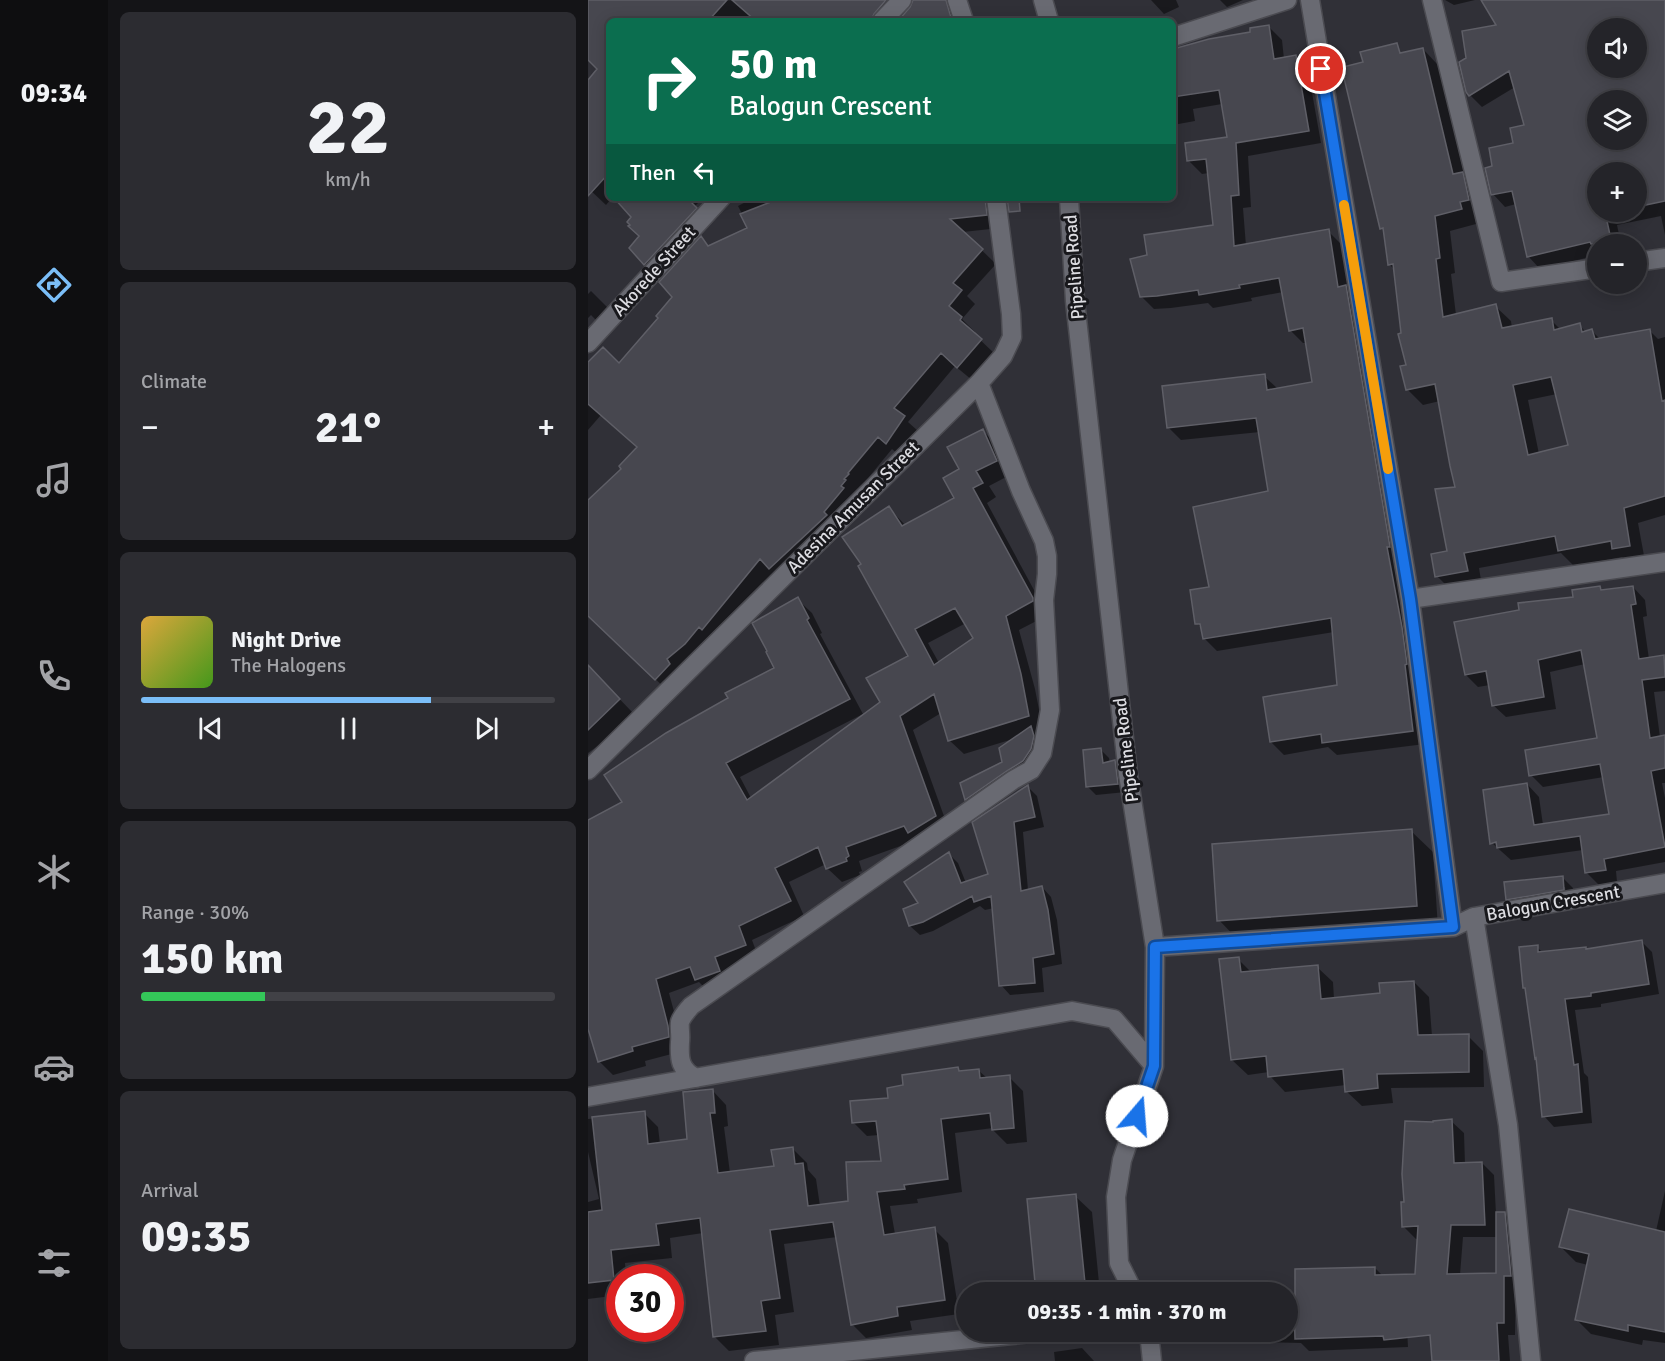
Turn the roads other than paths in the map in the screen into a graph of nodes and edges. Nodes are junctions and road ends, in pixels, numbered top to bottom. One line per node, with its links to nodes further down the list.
1 (902, 0): 7 (street)
2 (957, 0): 8 (street)
3 (1043, 0): 9 (street)
4 (1287, 0): 10 (street)
5 (1310, 0): 20 (street)
6 (1432, 0): 16 (street)
7 (885, 18)
8 (963, 18)
9 (1048, 18)
10 (1176, 36)
11 (718, 201): 17 (street, Akorede Street)
12 (996, 201): 18 (street, Adesina Amusan Street)
13 (1069, 201): 25 (street, Pipeline Road)
14 (1665, 258): 15 (street)
15 (1647, 260)
16 (1587, 270)
17 (588, 343)
18 (979, 383): 21 (street, Adesina Amusan Street); 27 (street)
19 (1665, 562): 20 (street)
20 (1410, 599): 24 (street)
21 (588, 770)
22 (1665, 883): 23 (street, Balogun Crescent)
23 (1474, 917): 24 (street, Balogun Crescent); 34 (street)
24 (1453, 927): 25 (street, Balogun Crescent)
25 (1155, 947): 26 (street, Pipeline Road)
26 (1154, 1066): 27 (street); 29 (street, Pipeline Road)
27 (696, 1078): 28 (street)
28 (588, 1097)
29 (1128, 1282)
30 (956, 1341): 32 (street)
31 (1150, 1342): 33 (street)
32 (754, 1361)
33 (1152, 1361)
34 (1531, 1361)

